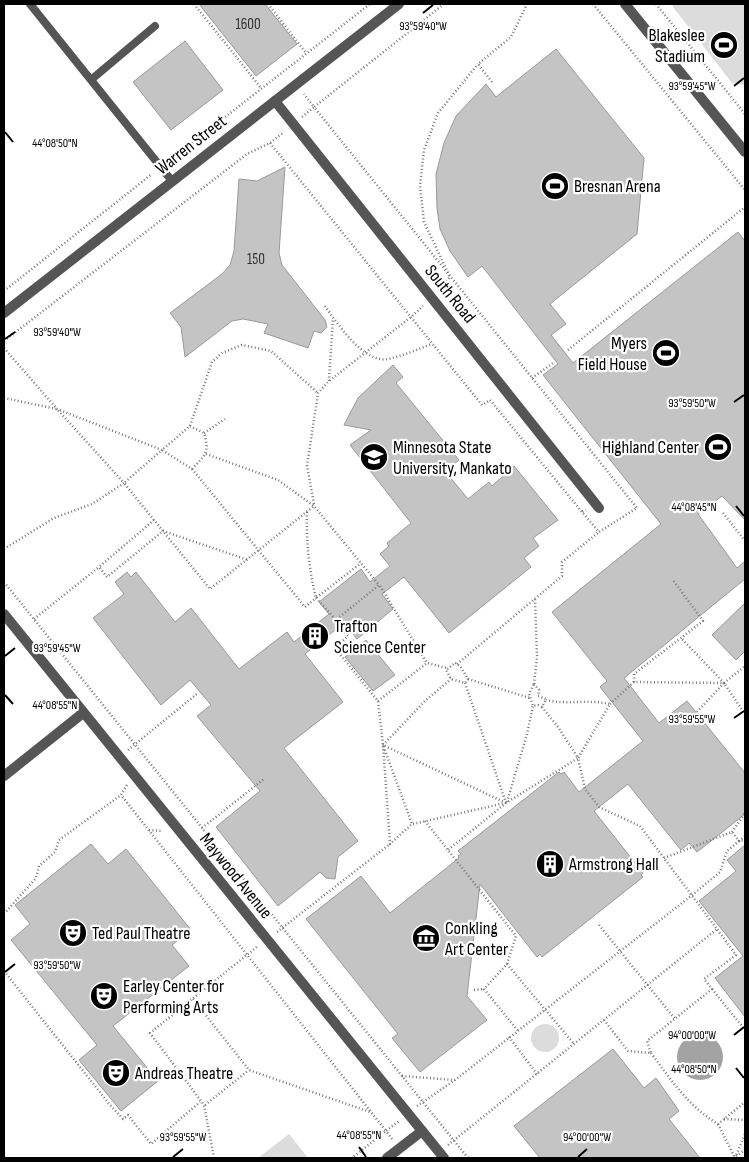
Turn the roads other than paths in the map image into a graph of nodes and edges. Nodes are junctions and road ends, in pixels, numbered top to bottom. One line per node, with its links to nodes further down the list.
1 (30, 4): 5 (lane)
2 (399, 4): 6 (street, Warren Street)
3 (625, 4): 7 (street)
4 (155, 26): 5 (lane)
5 (92, 79): 8 (lane)
6 (275, 101): 8 (street, Warren Street); 10 (street, South Road)
7 (745, 152)
8 (172, 181): 9 (street, Warren Street)
9 (4, 313)
10 (597, 505)
11 (4, 614): 12 (street, Maywood Avenue)
12 (83, 713): 13 (street); 14 (street, Maywood Avenue)
13 (4, 776)
14 (422, 1131): 15 (street); 16 (street, Maywood Avenue)
15 (387, 1158)
16 (444, 1158)

